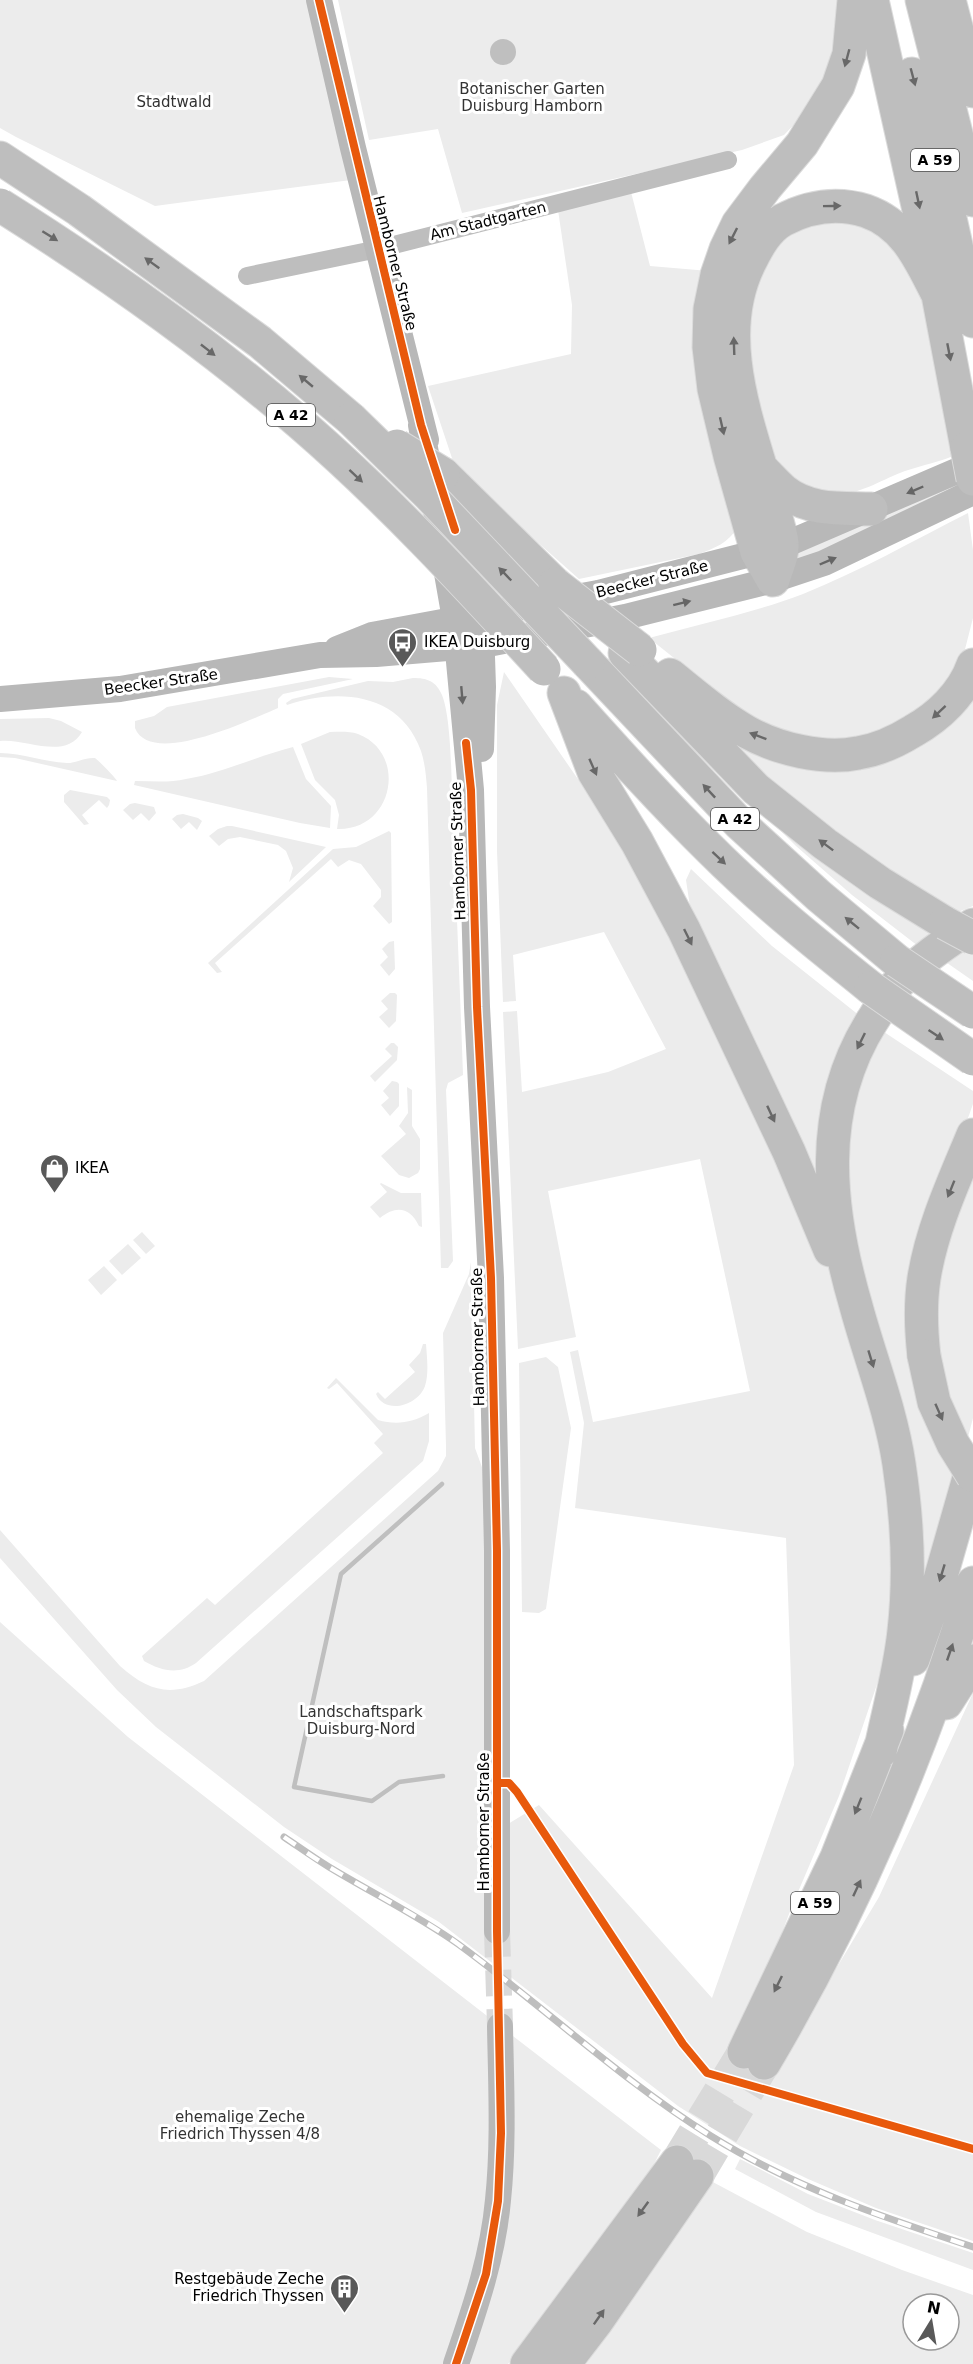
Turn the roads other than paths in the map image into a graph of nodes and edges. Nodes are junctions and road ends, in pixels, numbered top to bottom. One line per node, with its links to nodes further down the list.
1 (319, 0): 12 (street, Hamborner Straße)
2 (854, 0): 22 (highway, one-way to 22)
3 (872, 0): 14 (highway, one-way to 14)
4 (892, 0): 15 (highway, A 59, one-way to 15)
5 (922, 0): 10 (highway, A 59)
6 (949, 0): 7 (highway)
7 (973, 91)
8 (2, 159): 16 (highway, A 42, one-way to 8)
9 (728, 160): 12 (street, Am Stadtgarten)
10 (973, 200)
11 (0, 205): 29 (highway, A 42, one-way to 29, bridge)
12 (378, 249): 13 (street, Am Stadtgarten); 17 (street, Hamborner Straße)
13 (247, 276)
14 (938, 295): 18 (highway, one-way to 18); 19 (highway, one-way to 14)
15 (973, 321)
16 (351, 418): 26 (highway, bridge); 32 (highway, A 42, one-way to 16, bridge)
17 (421, 425): 23 (street, Hamborner Straße); 24 (street, Hamborner Straße)
18 (971, 464): 21 (street, Beecker Straße, one-way to 21)
19 (760, 467): 21 (highway); 22 (highway)
20 (973, 492): 22 (street, Beecker Straße, one-way to 20)
21 (871, 509): 22 (street, Beecker Straße)
22 (771, 559): 23 (street, Beecker Straße); 25 (street, Beecker Straße, one-way to 22)
23 (480, 615): 24 (street, Beecker Straße); 25 (street, Hamborner Straße)
24 (455, 619): 25 (street, Hamborner Straße); 27 (street, Beecker Straße)
25 (471, 646): 27 (street, Beecker Straße); 41 (street, Hamborner Straße)
26 (632, 651): 28 (highway, one-way to 26); 31 (highway, one-way to 26)
27 (320, 656): 30 (street, Beecker Straße)
28 (973, 665)
29 (554, 681): 33 (highway, A 42, one-way to 33, bridge); 35 (highway, one-way to 35)
30 (0, 699)
31 (964, 929): 35 (highway, one-way to 35)
32 (973, 1012)
33 (973, 1059)
34 (973, 1135): 37 (highway, one-way to 37, bridge)
35 (855, 1303): 40 (highway, one-way to 40)
36 (973, 1464): 40 (highway, A 59, one-way to 40)
37 (973, 1476)
38 (973, 1583): 40 (highway, A 59, one-way to 38)
39 (973, 1661): 40 (highway)
40 (894, 1759): 43 (highway, A 59)
41 (497, 1930)
42 (500, 2026): 44 (street)
43 (754, 2057)
44 (456, 2364)
45 (527, 2364): 46 (highway, one-way to 45)
46 (564, 2364)

